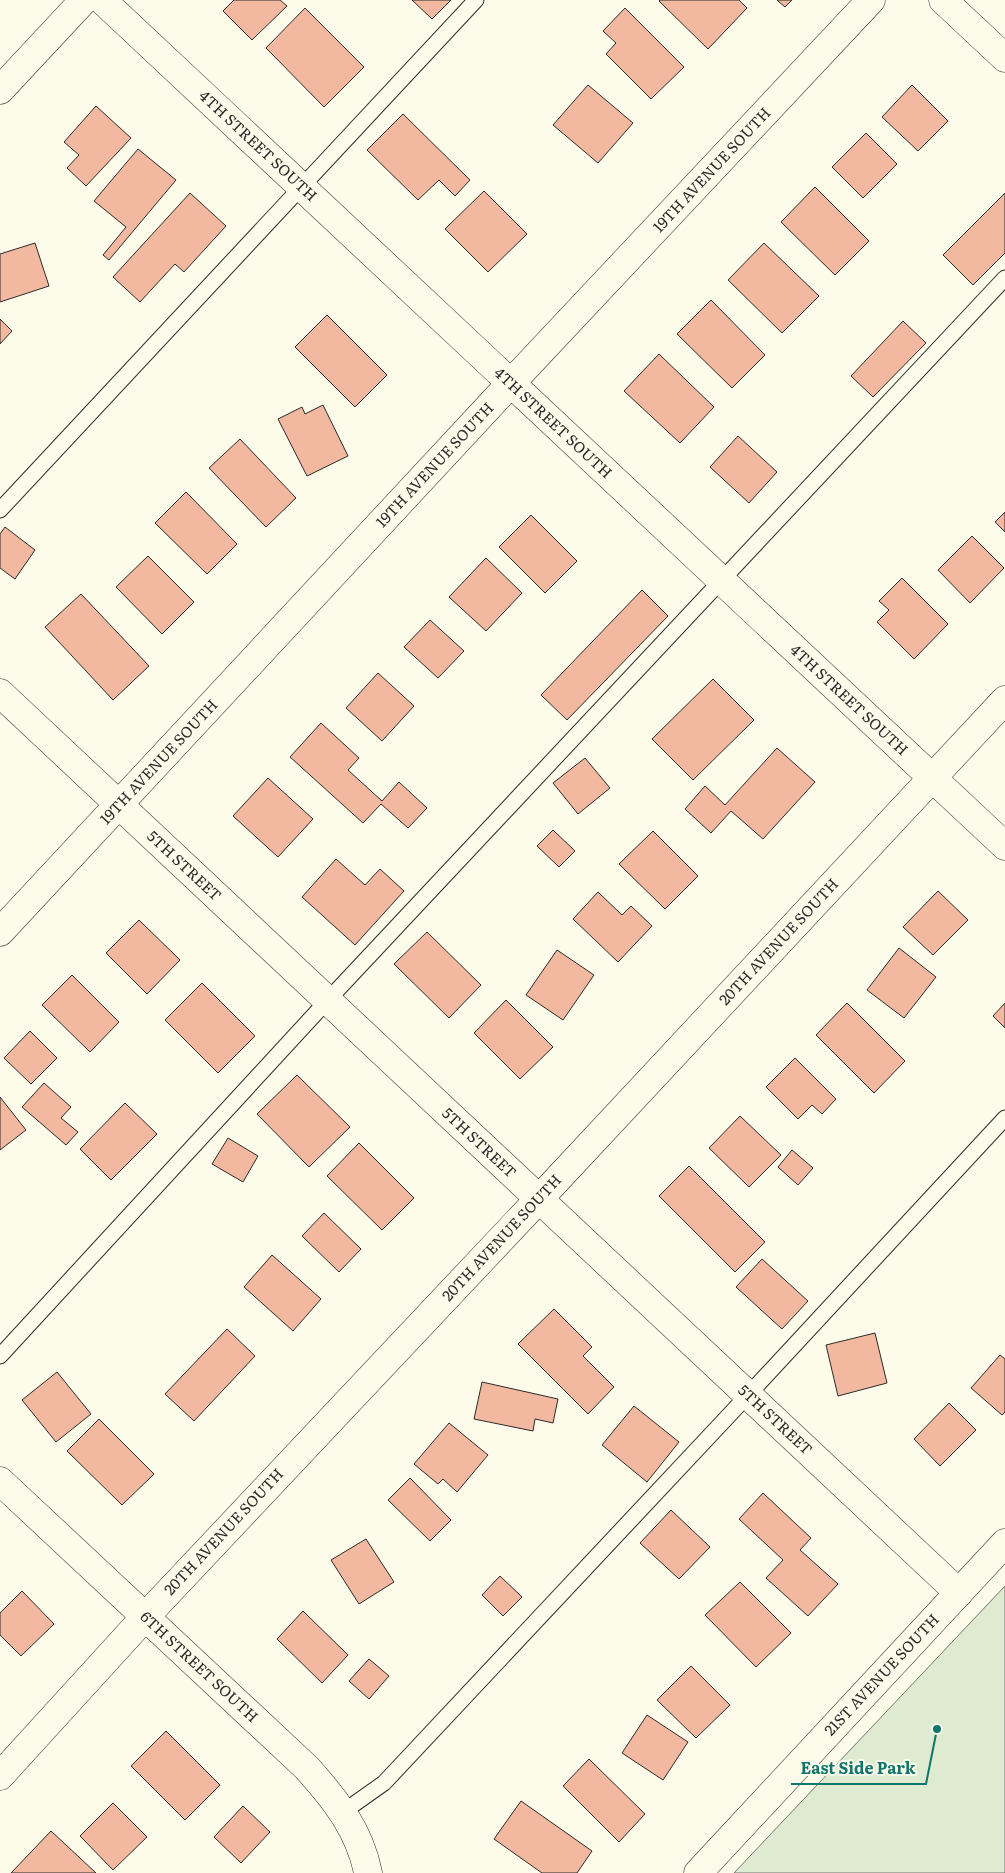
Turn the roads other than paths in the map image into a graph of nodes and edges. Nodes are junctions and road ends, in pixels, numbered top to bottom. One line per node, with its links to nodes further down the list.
1 (84, 0): 7 (street)
2 (102, 0): 8 (street, 4TH STREET SOUTH)
3 (476, 0): 8 (lane)
4 (872, 0): 10 (street, 19TH AVENUE SOUTH)
5 (943, 0): 6 (street)
6 (1005, 58)
7 (0, 90)
8 (301, 186): 10 (street, 4TH STREET SOUTH); 11 (lane)
9 (1005, 278): 12 (lane)
10 (511, 383): 12 (street, 4TH STREET SOUTH); 16 (street, 19TH AVENUE SOUTH)
11 (0, 510)
12 (722, 582): 15 (street, 4TH STREET SOUTH); 19 (lane)
13 (0, 693): 16 (street, 5TH STREET)
14 (1005, 700): 15 (street, 20TH AVENUE SOUTH)
15 (932, 778): 17 (street, 4TH STREET SOUTH); 21 (street, 20TH AVENUE SOUTH)
16 (119, 805): 18 (street, 19TH AVENUE SOUTH); 19 (street, 5TH STREET)
17 (1005, 846)
18 (0, 932)
19 (327, 1001): 21 (street, 5TH STREET); 22 (lane)
20 (1005, 1118): 23 (lane)
21 (538, 1199): 23 (street, 5TH STREET); 27 (street, 20TH AVENUE SOUTH)
22 (0, 1356)
23 (748, 1395): 26 (street, 5TH STREET); 29 (lane)
24 (0, 1481): 27 (street, 6TH STREET SOUTH)
25 (1005, 1543): 26 (street, 21ST AVENUE SOUTH)
26 (959, 1593): 31 (street, 21ST AVENUE SOUTH)
27 (145, 1617): 28 (street, 20TH AVENUE SOUTH); 29 (street, 6TH STREET SOUTH)
28 (0, 1776)
29 (343, 1812): 30 (street, 6TH STREET SOUTH)
30 (368, 1873)
31 (698, 1873)

